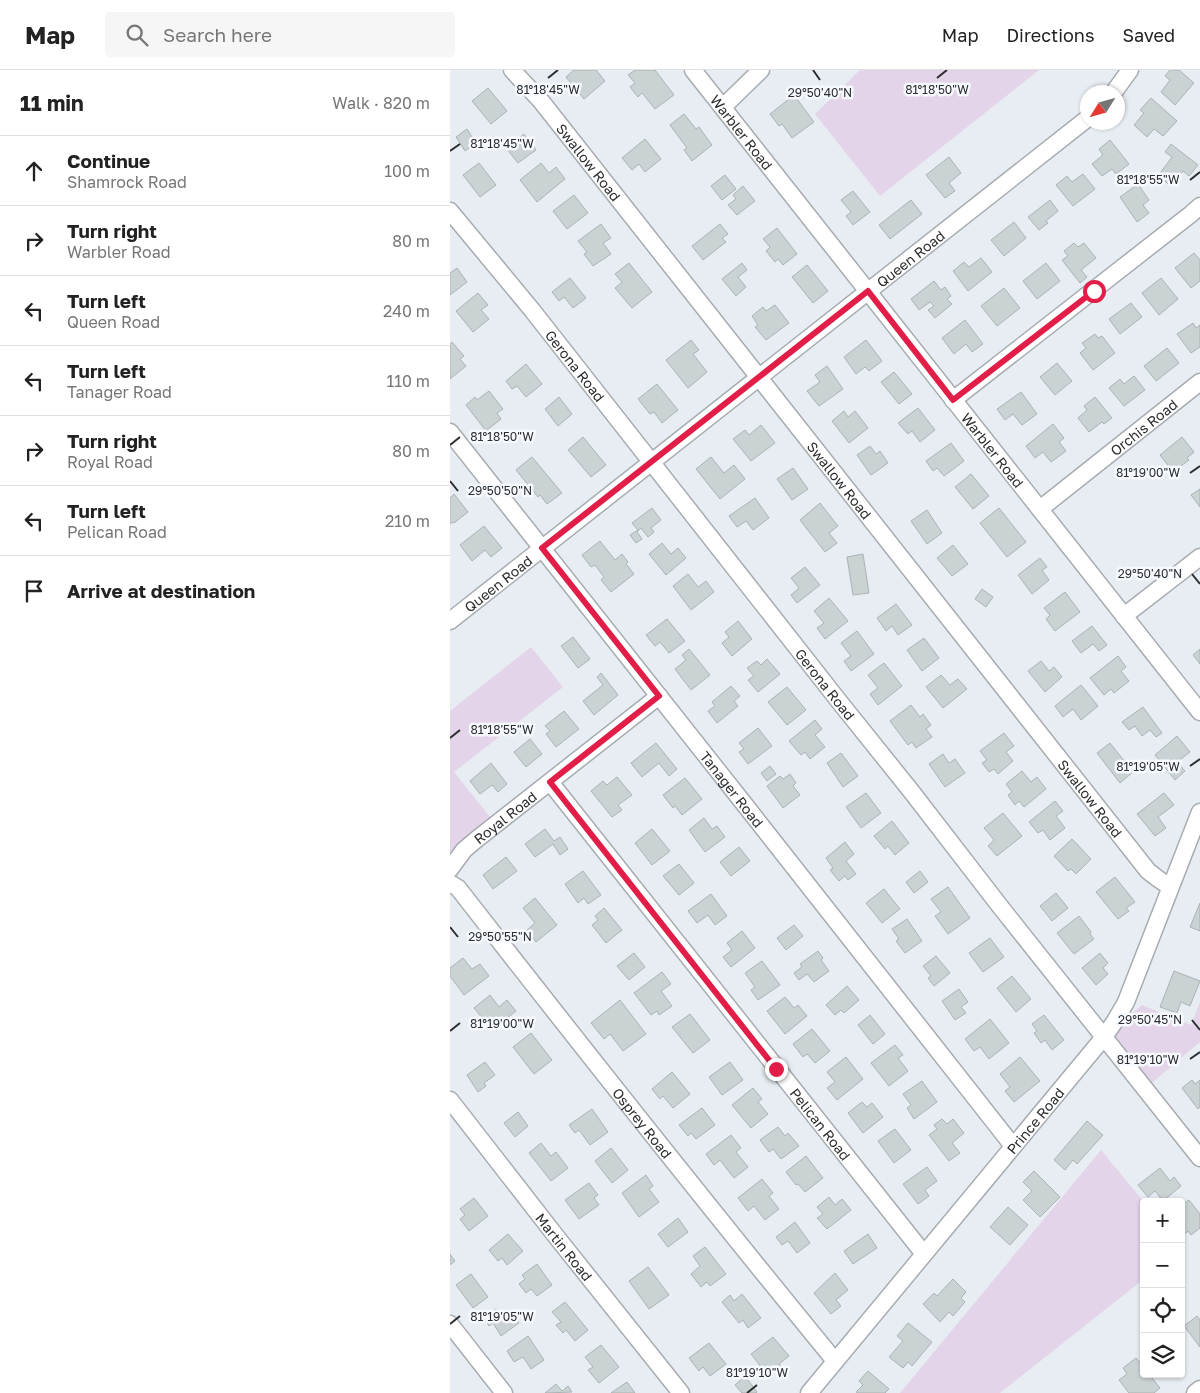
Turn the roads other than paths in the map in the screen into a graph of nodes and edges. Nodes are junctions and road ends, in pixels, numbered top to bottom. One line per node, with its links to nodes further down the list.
1 (512, 70): 11 (street, Swallow Road)
2 (693, 70): 6 (street, Warbler Road)
3 (761, 70): 6 (street)
4 (1130, 70): 5 (street)
5 (1119, 85)
6 (723, 107): 10 (street, Warbler Road)
7 (1080, 124): 10 (street, Queen Road)
8 (1200, 206): 13 (street)
9 (450, 211): 15 (street, Gerona Road)
10 (868, 291): 11 (street, Queen Road); 13 (street, Warbler Road)
11 (759, 377): 15 (street, Queen Road); 27 (street, Swallow Road)
12 (1200, 382): 16 (street, Orchis Road)
13 (953, 400): 16 (street, Warbler Road)
14 (452, 437): 17 (street, Tanager Road)
15 (651, 462): 17 (street, Queen Road); 28 (street, Gerona Road)
16 (1040, 509): 19 (street, Warbler Road)
17 (542, 548): 20 (street, Queen Road); 21 (street, Tanager Road)
18 (1200, 557): 19 (street)
19 (1124, 616): 22 (street, Warbler Road)
20 (450, 621)
21 (659, 696): 23 (street, Royal Road); 30 (street, Tanager Road)
22 (1200, 712)
23 (550, 782): 25 (street, Royal Road); 32 (street, Pelican Road)
24 (1200, 812): 27 (street, Prince Road)
25 (450, 869)
26 (450, 883): 34 (street, Osprey Road)
27 (1170, 888): 28 (street, Prince Road)
28 (1104, 1037): 30 (street, Prince Road); 31 (street, Gerona Road)
29 (450, 1100): 37 (street, Martin Road)
30 (1013, 1146): 32 (street, Prince Road)
31 (1198, 1151)
32 (924, 1254): 34 (street, Prince Road)
33 (450, 1324): 36 (street)
34 (835, 1362): 38 (street, Prince Road)
35 (1200, 1389): 39 (street)
36 (504, 1393)
37 (681, 1393)
38 (809, 1393)
39 (1195, 1393)

